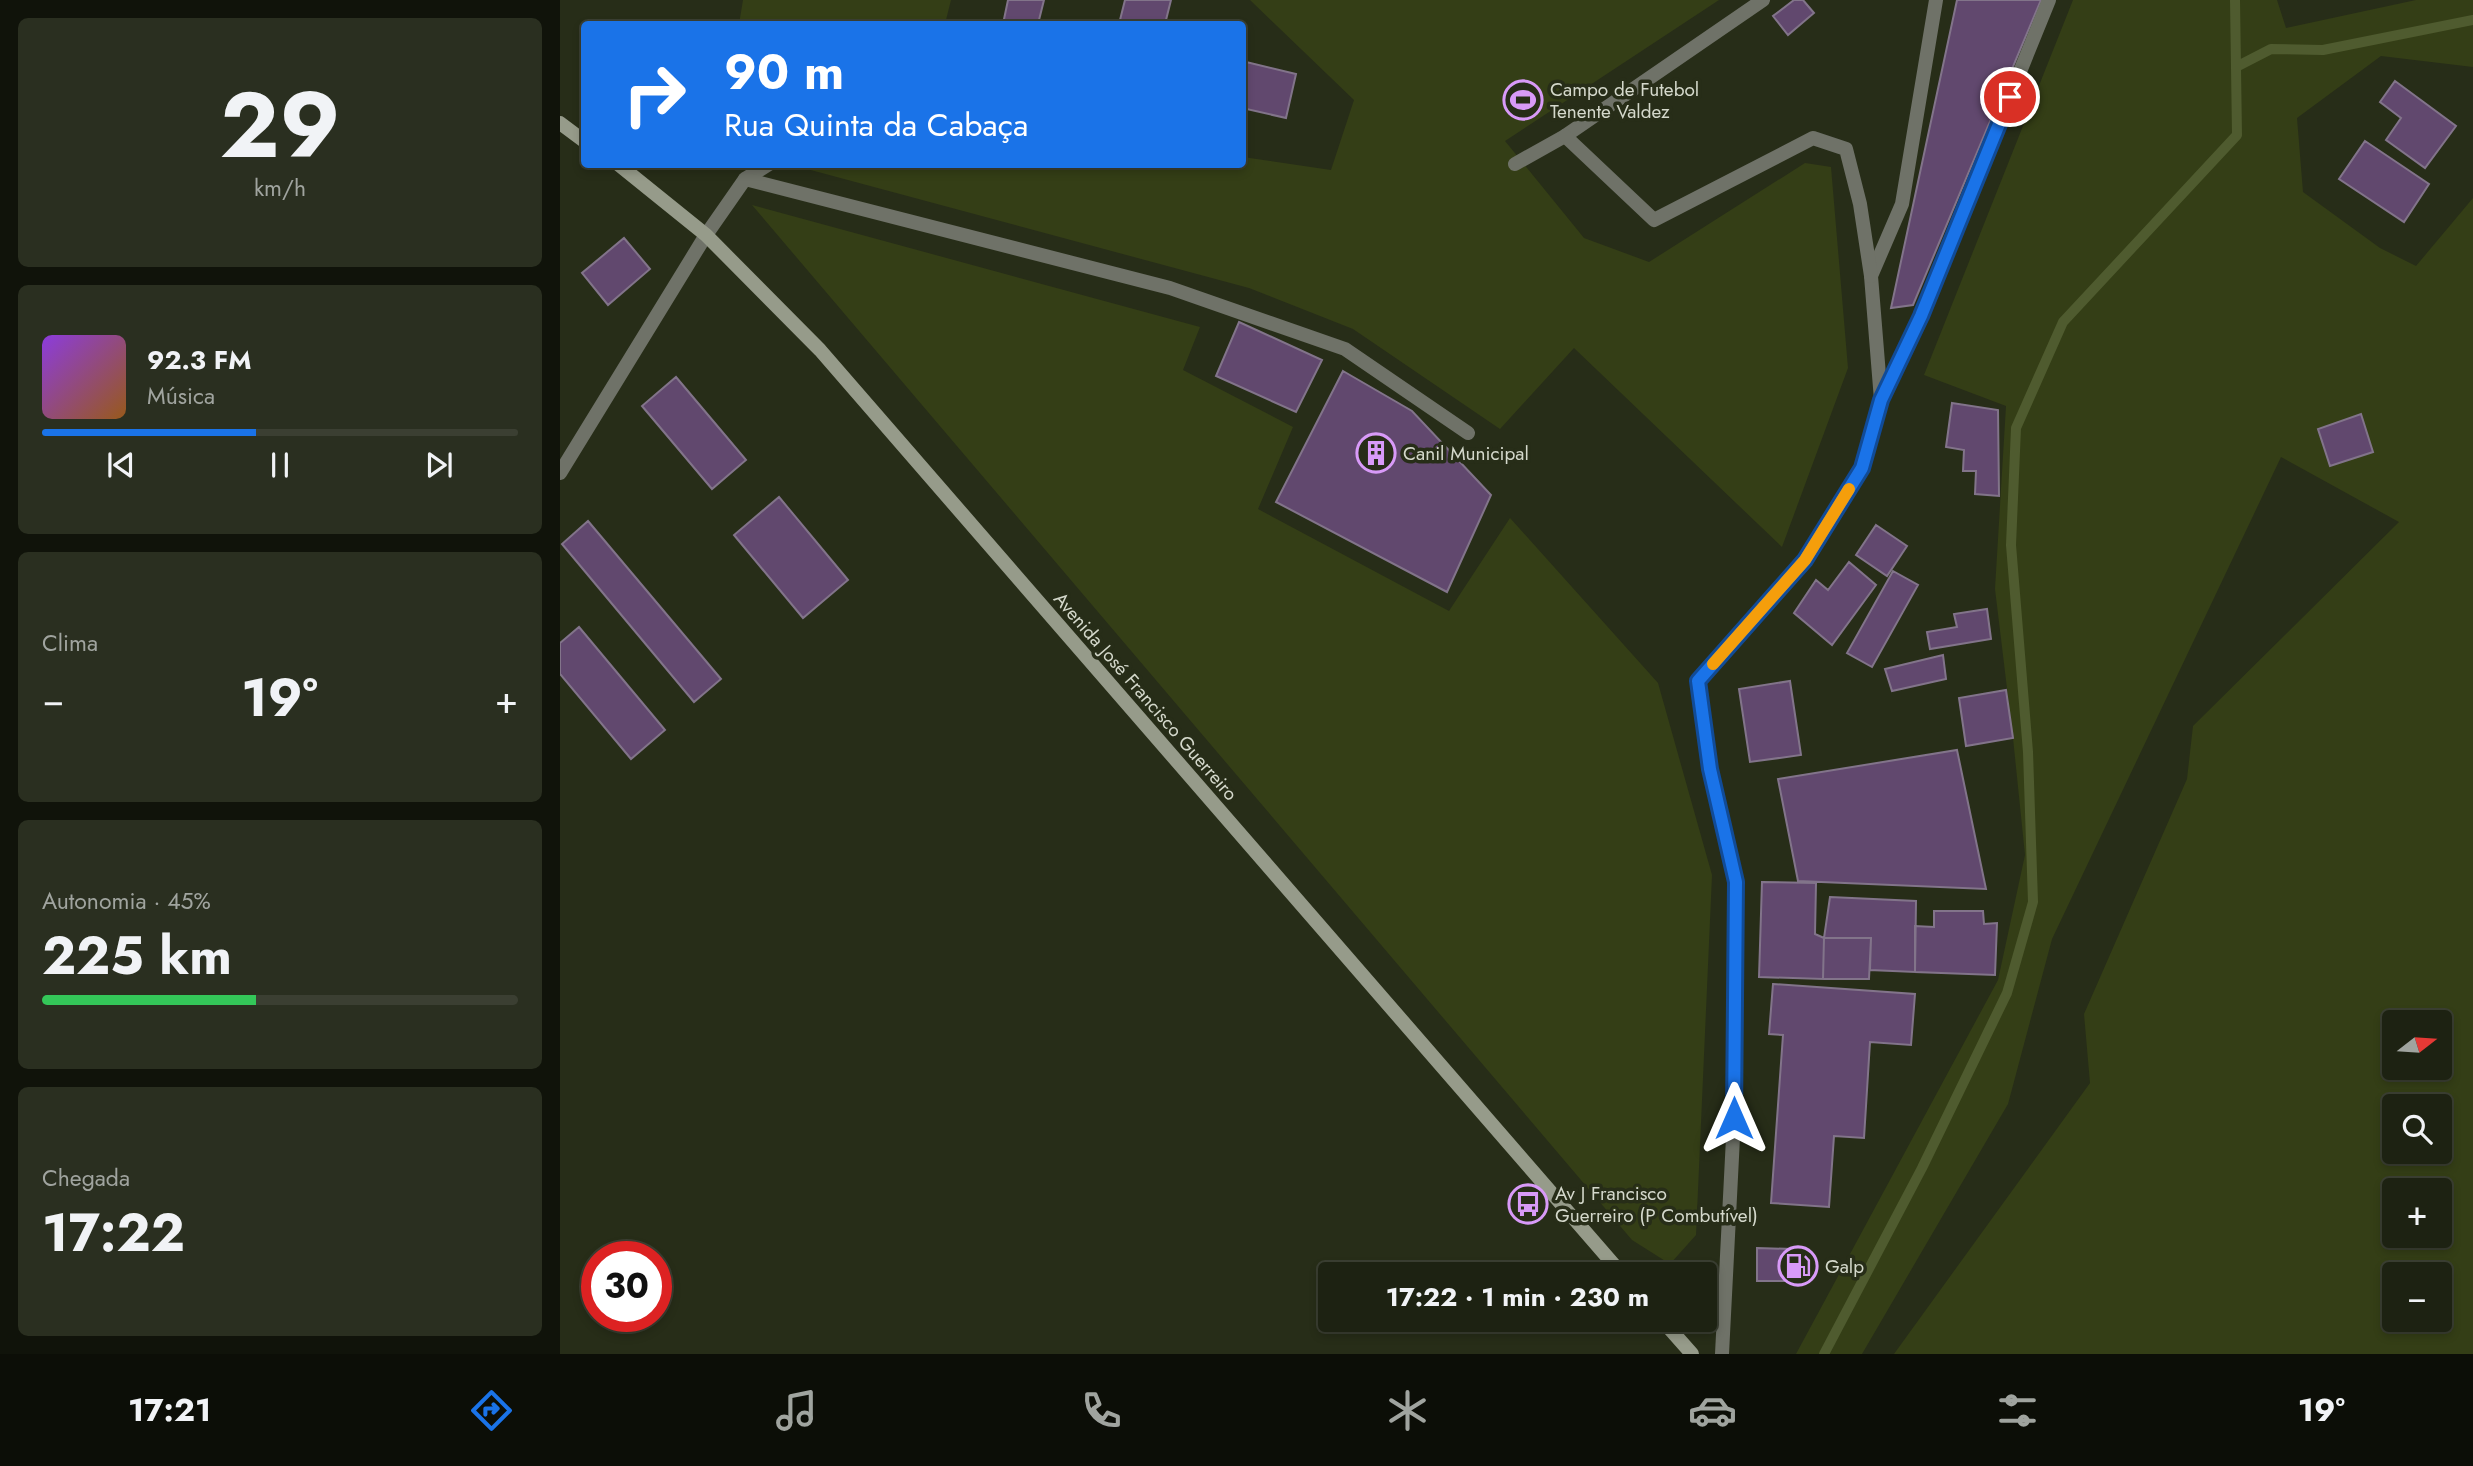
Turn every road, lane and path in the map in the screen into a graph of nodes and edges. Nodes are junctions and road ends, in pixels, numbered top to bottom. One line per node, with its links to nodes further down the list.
1 (1763, 0): 5 (street)
2 (1936, 0): 12 (street)
3 (2049, 0): 13 (street)
4 (560, 123): 6 (main road)
5 (1565, 136): 7 (street); 12 (street)
6 (581, 139)
7 (1515, 164)
8 (623, 168): 11 (main road, Avenida José Francisco Guerreiro)
9 (763, 168): 10 (street)
10 (746, 179): 11 (street); 14 (street)
11 (706, 235): 15 (street); 16 (main road, Avenida José Francisco Guerreiro)
12 (1871, 276): 13 (street)
13 (1881, 400): 19 (street)
14 (1468, 433)
15 (560, 473)
16 (1612, 1262)
17 (1672, 1332): 18 (main road)
18 (1692, 1354)
19 (1722, 1354)

